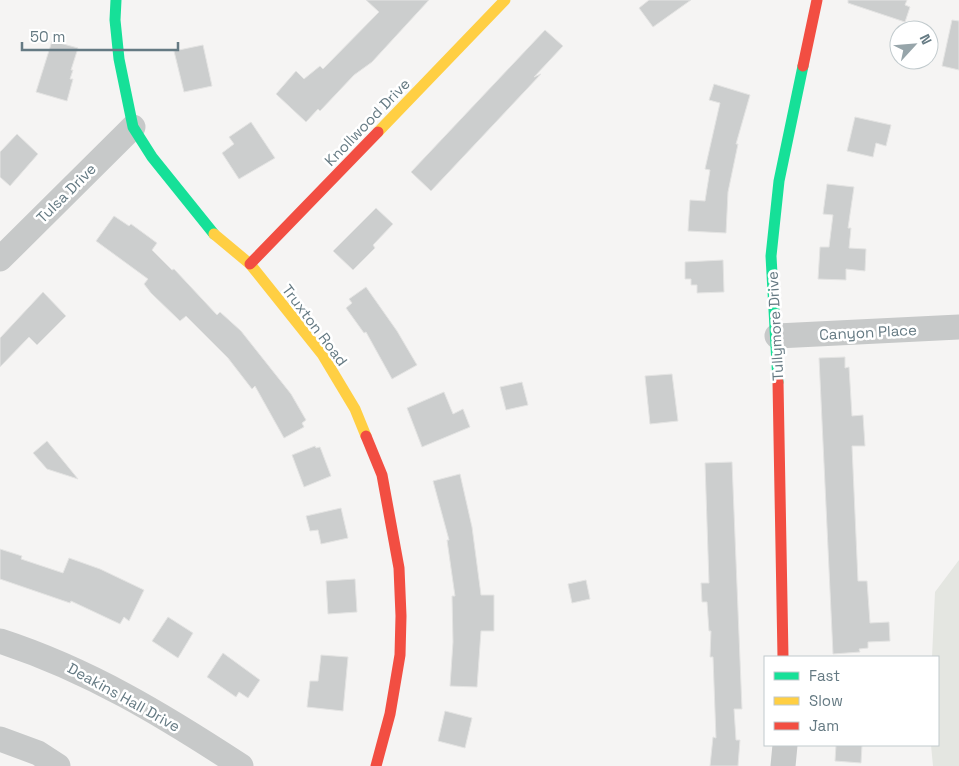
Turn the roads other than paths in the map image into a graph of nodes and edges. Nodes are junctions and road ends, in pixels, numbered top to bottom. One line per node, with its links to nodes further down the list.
1 (116, 0): 4 (street, Truxton Road)
2 (505, 0): 6 (street, Knollwood Drive)
3 (817, 0): 8 (street, Tullymore Drive)
4 (134, 127): 5 (street, Tulsa Drive); 6 (street, Truxton Road)
5 (0, 259)
6 (250, 264): 15 (street, Truxton Road)
7 (959, 327): 8 (street, Canyon Place)
8 (777, 336): 10 (street, Tullymore Drive)
9 (0, 640): 14 (street, Deakins Hall Drive)
10 (783, 656)
11 (0, 739): 13 (street)
12 (785, 746): 16 (street)
13 (58, 766)
14 (241, 766)
15 (376, 766)
16 (783, 766)

